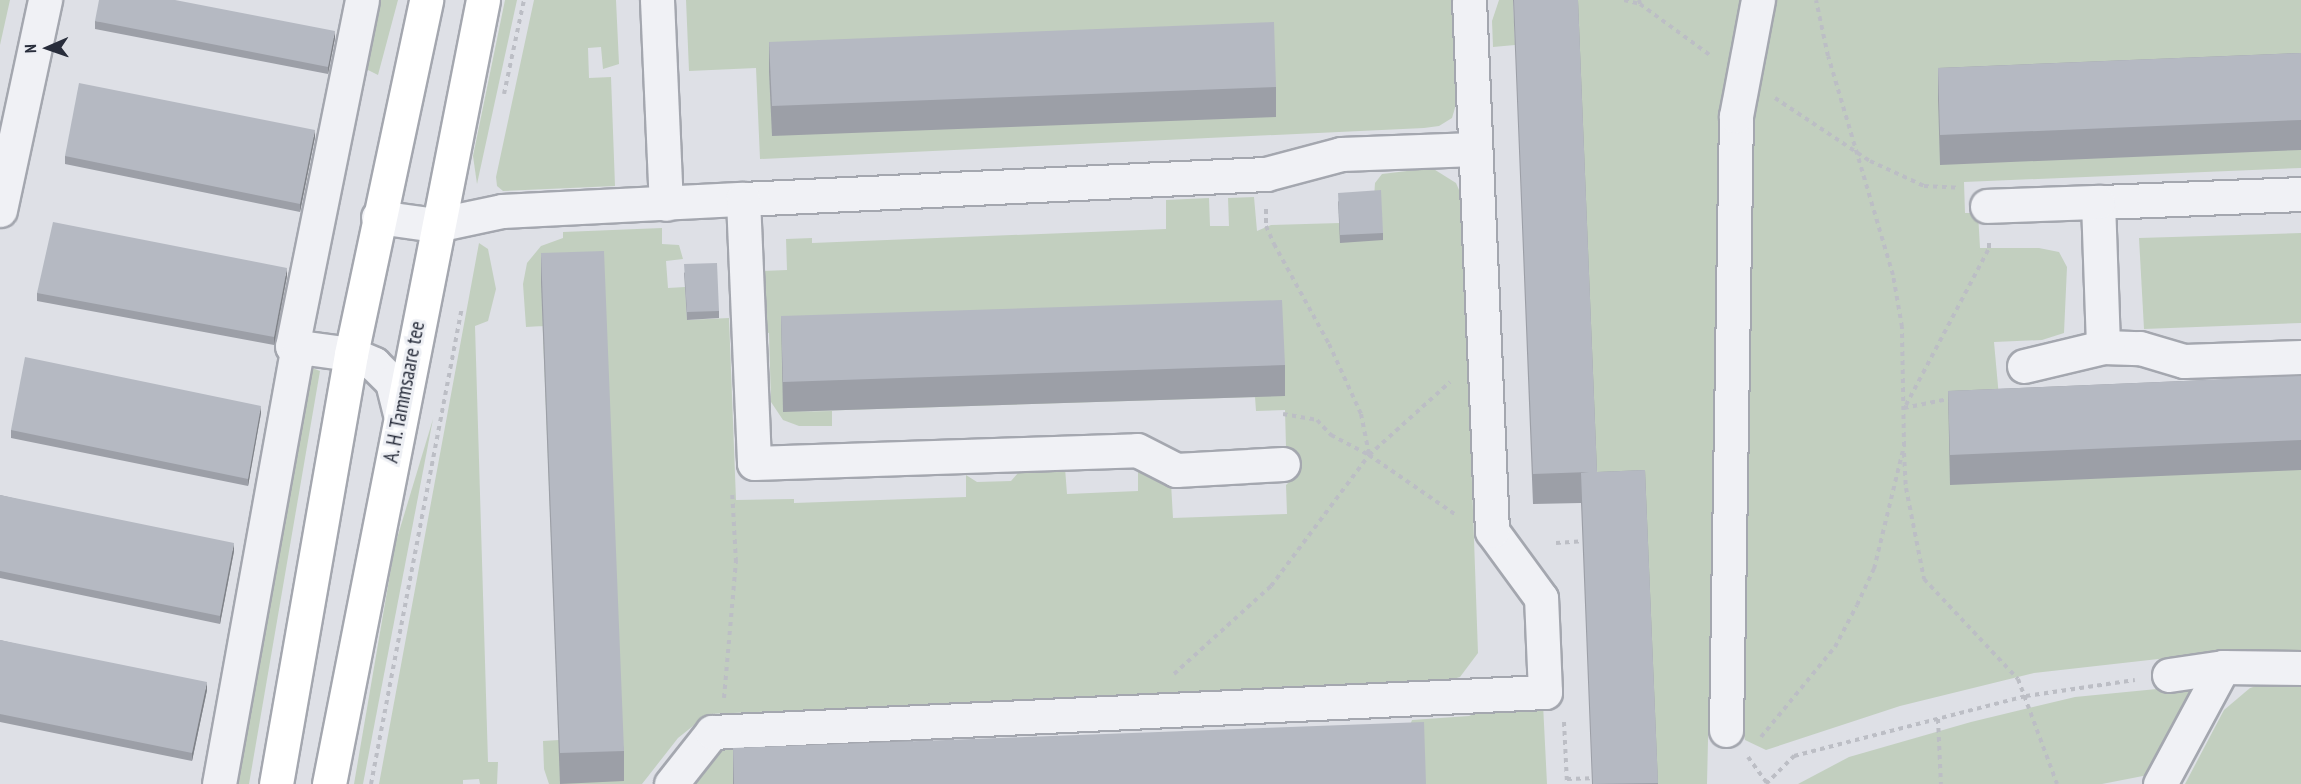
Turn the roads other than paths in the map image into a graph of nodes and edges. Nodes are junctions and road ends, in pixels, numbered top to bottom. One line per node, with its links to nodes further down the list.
1 (45, 0): 14 (street)
2 (362, 0): 18 (street)
3 (426, 0): 15 (main road)
4 (483, 0): 16 (main road, A. H. Tammsaare tee)
5 (657, 0): 12 (street)
6 (1469, 0): 8 (street)
7 (1758, 0): 27 (street)
8 (1474, 149): 10 (street); 31 (street)
9 (2301, 194): 11 (street)
10 (743, 199): 12 (street); 23 (street)
11 (2098, 202): 13 (street); 17 (street)
12 (666, 204): 16 (street)
13 (1987, 206)
14 (0, 210)
15 (378, 217): 16 (street); 19 (main road)
16 (436, 225): 22 (main road, A. H. Tammsaare tee)
17 (2103, 347): 20 (street); 21 (street)
18 (305, 348): 19 (street); 28 (street)
19 (351, 354): 22 (street); 29 (main road)
20 (2301, 357)
21 (2024, 366)
22 (400, 414): 30 (main road, A. H. Tammsaare tee)
23 (1283, 464)
24 (2223, 667): 25 (street); 26 (street); 32 (street)
25 (2301, 668)
26 (2169, 675)
27 (1736, 742)
28 (219, 784)
29 (276, 784)
30 (329, 784)
31 (671, 784)
32 (2160, 784)

